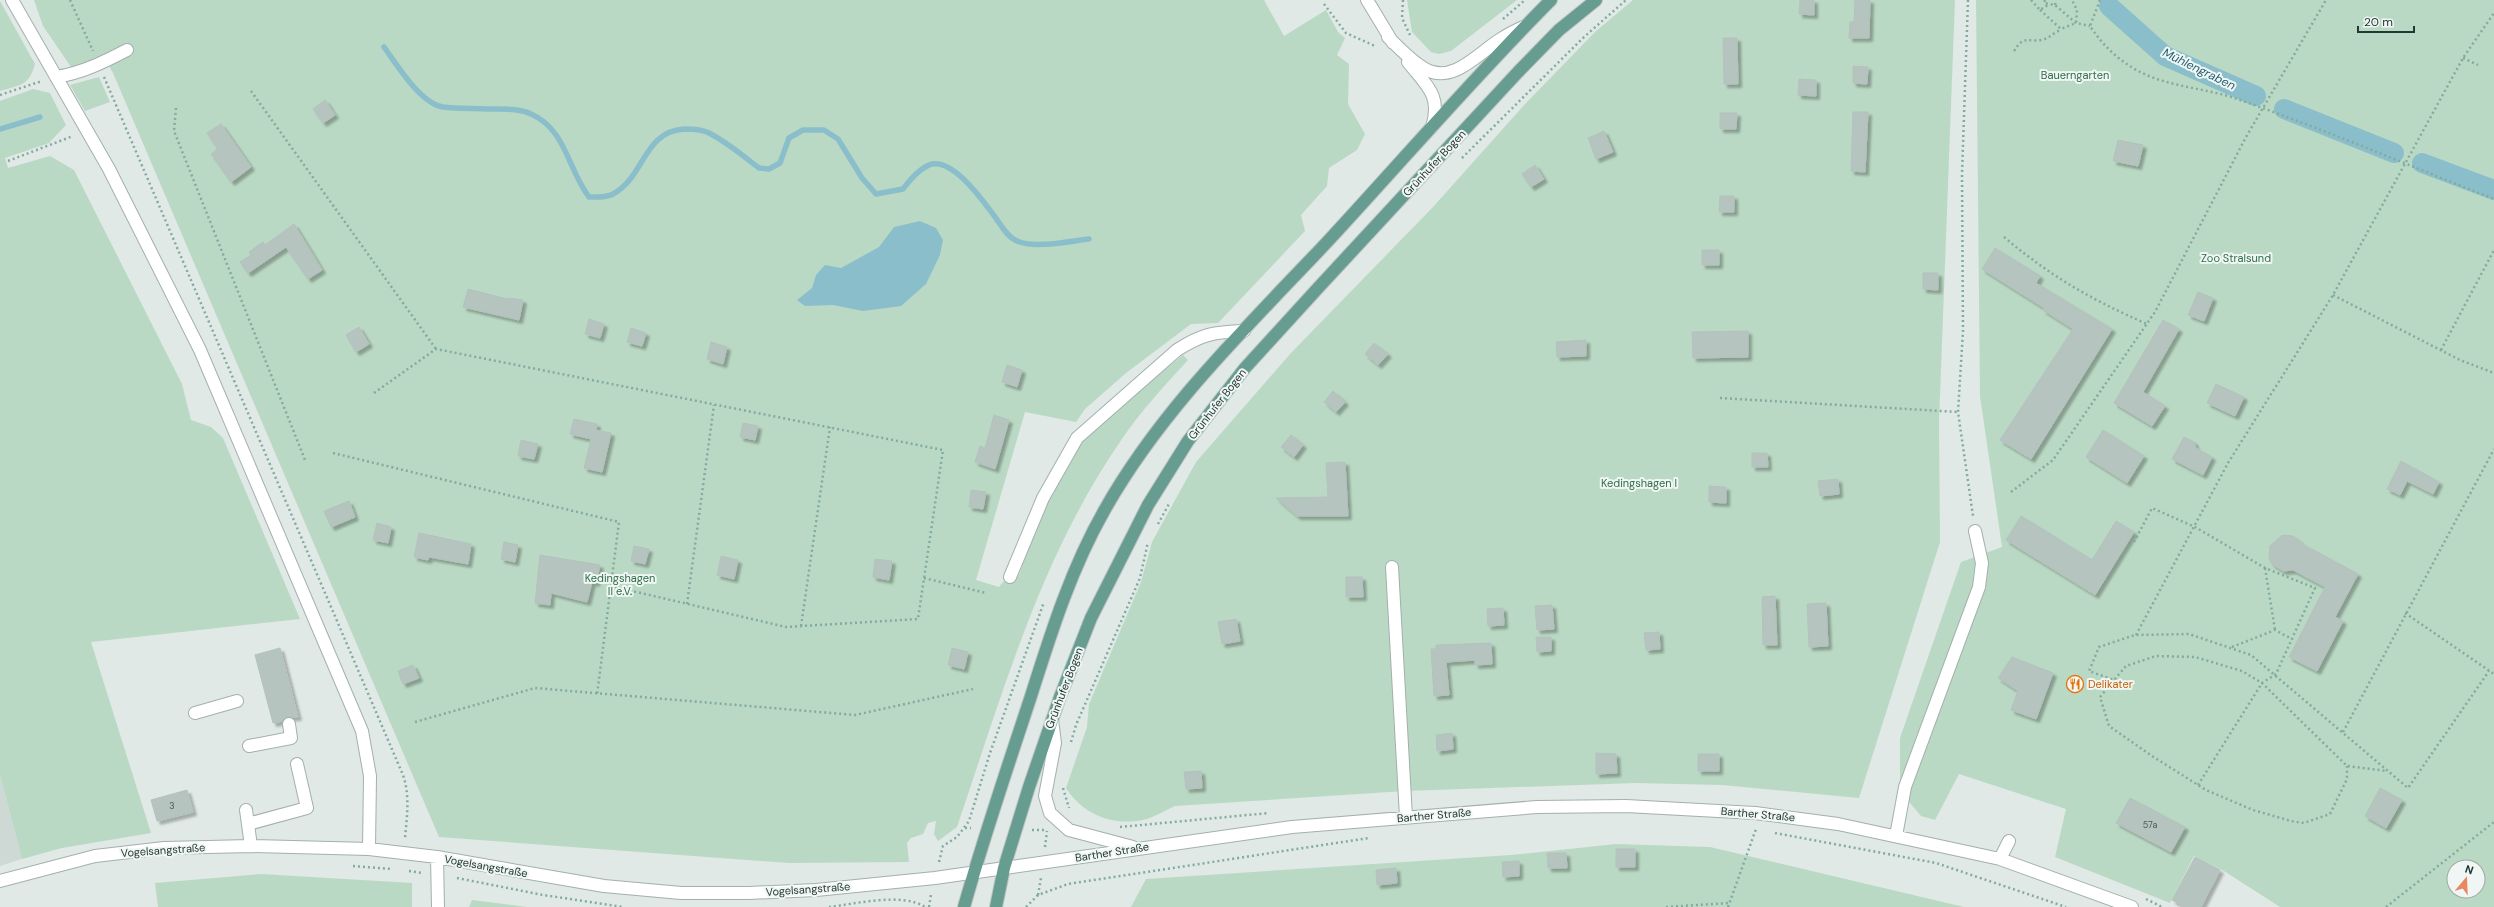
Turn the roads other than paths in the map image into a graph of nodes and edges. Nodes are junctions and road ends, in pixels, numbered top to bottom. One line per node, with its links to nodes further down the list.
1 (12, 0): 8 (street)
2 (1367, 0): 6 (street)
3 (1551, 0): 5 (main road)
4 (1596, 0): 16 (main road, Grünhufer Bogen)
5 (1524, 27): 6 (street); 9 (main road)
6 (1388, 37): 9 (street)
7 (127, 50): 8 (street)
8 (56, 76): 27 (street)
9 (1432, 127): 10 (main road)
10 (1244, 331): 13 (street); 31 (main road)
11 (1975, 530): 23 (street)
12 (1392, 567): 21 (street)
13 (1010, 577)
14 (237, 701): 15 (street)
15 (195, 713)
16 (1052, 720): 26 (street); 30 (main road, Grünhufer Bogen)
17 (289, 724): 18 (street)
18 (249, 746)
19 (297, 764): 22 (street)
20 (246, 810): 22 (street)
21 (1406, 817): 23 (street, Barther Straße); 26 (street, Barther Straße)
22 (248, 824): 25 (street)
23 (1896, 836): 29 (street, Barther Straße)
24 (2009, 841): 29 (street)
25 (250, 846): 27 (street, Vogelsangstraße); 32 (street, Vogelsangstraße)
26 (1138, 848): 30 (street, Barther Straße)
27 (369, 849): 28 (street, Vogelsangstraße)
28 (437, 857): 31 (street, Vogelsangstraße); 33 (street)
29 (2000, 859): 36 (street, Barther Straße)
30 (1004, 868): 31 (street, Barther Straße); 35 (main road, Grünhufer Bogen)
31 (974, 873): 34 (main road)
32 (0, 881)
33 (438, 907)
34 (964, 907)
35 (996, 907)
36 (2132, 907)

